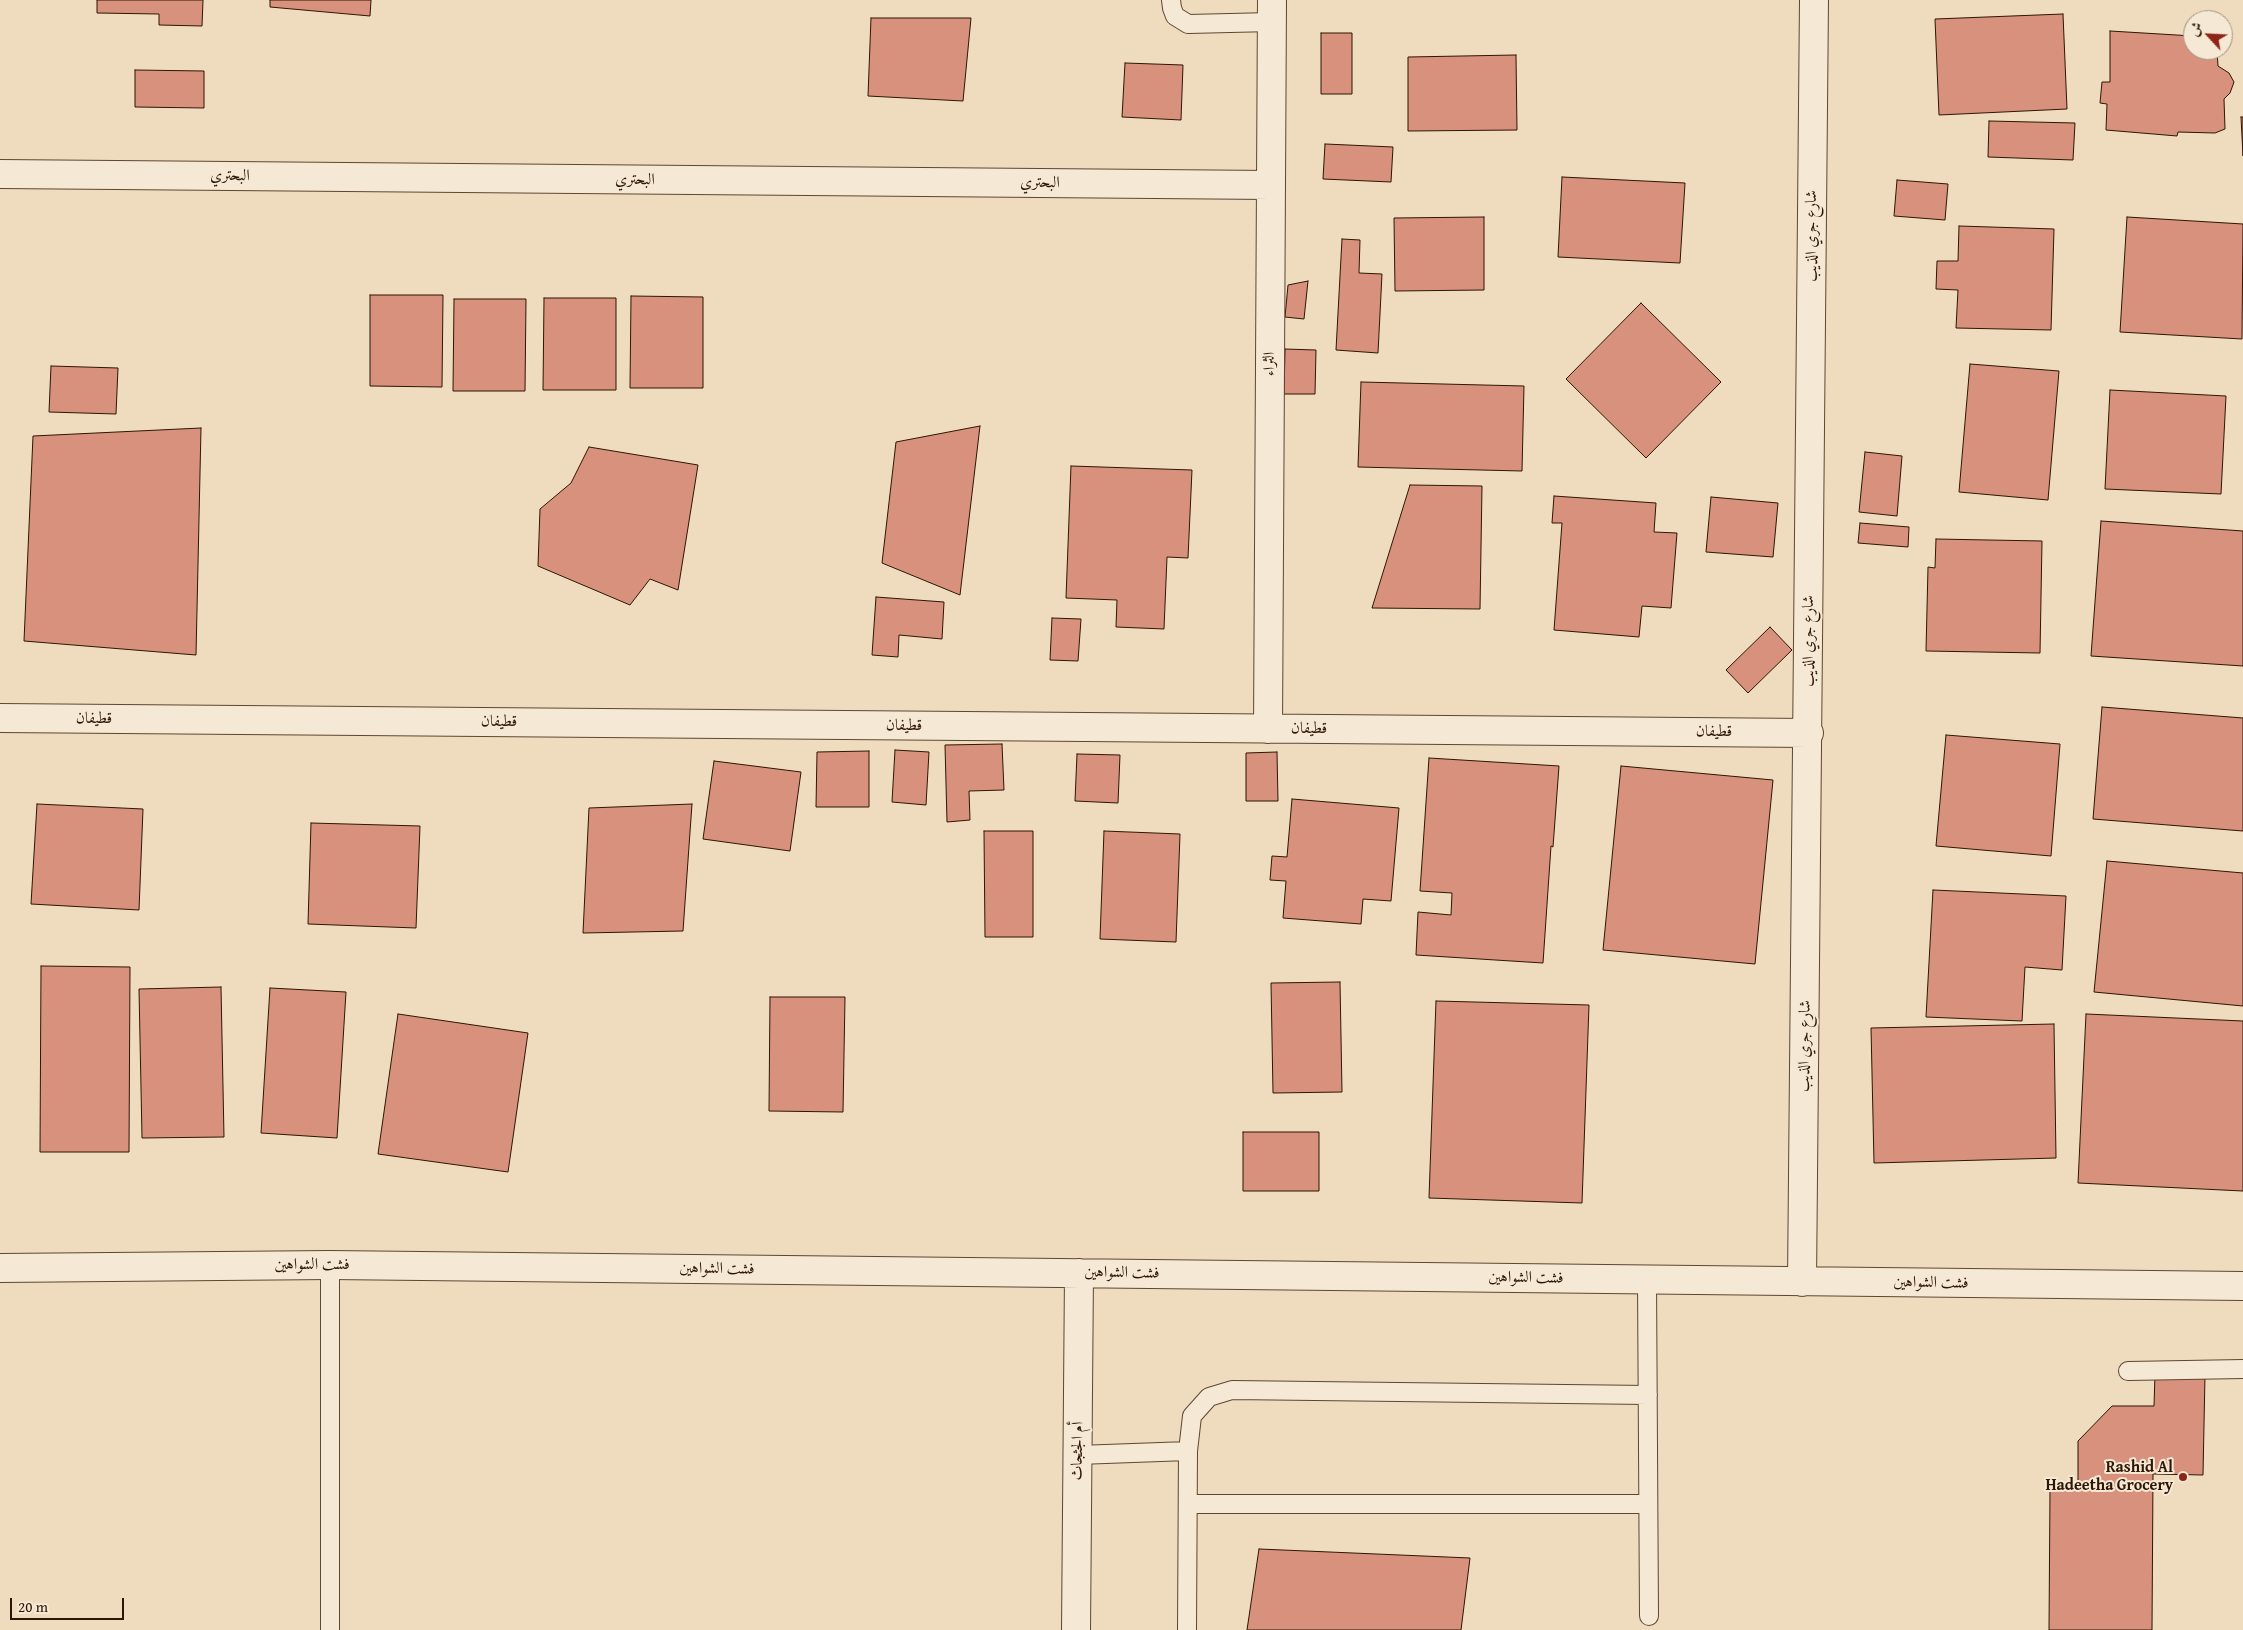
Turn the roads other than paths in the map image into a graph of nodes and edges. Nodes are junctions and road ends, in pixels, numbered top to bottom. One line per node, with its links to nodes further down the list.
1 (1171, 0): 3 (lane)
2 (1814, 0): 8 (street, شارع جري الذيب)
3 (1272, 11): 5 (street, الثراء)
4 (0, 174): 5 (street, البحتري)
5 (1270, 185): 7 (street, الثراء)
6 (0, 718): 7 (street, قطيفان)
7 (1268, 728): 8 (street, قطيفان)
8 (1808, 733): 13 (street, شارع جري الذيب)
9 (330, 1264): 10 (street, فشت الشواهين); 11 (street, فشت الشواهين); 23 (lane)
10 (0, 1268)
11 (1079, 1273): 12 (street, فشت الشواهين); 19 (street, أم الجثجاث)
12 (1647, 1280): 13 (street, فشت الشواهين); 17 (lane)
13 (1802, 1282): 14 (street, فشت الشواهين)
14 (2243, 1286)
15 (2243, 1369): 16 (lane)
16 (2128, 1370)
17 (1648, 1395): 18 (lane); 21 (lane)
18 (1188, 1451): 19 (lane); 20 (lane)
19 (1078, 1455): 24 (street, أم الجثجاث)
20 (1188, 1504): 21 (lane); 25 (lane)
21 (1648, 1504): 22 (lane)
22 (1649, 1616)
23 (330, 1630)
24 (1076, 1630)
25 (1187, 1630)

